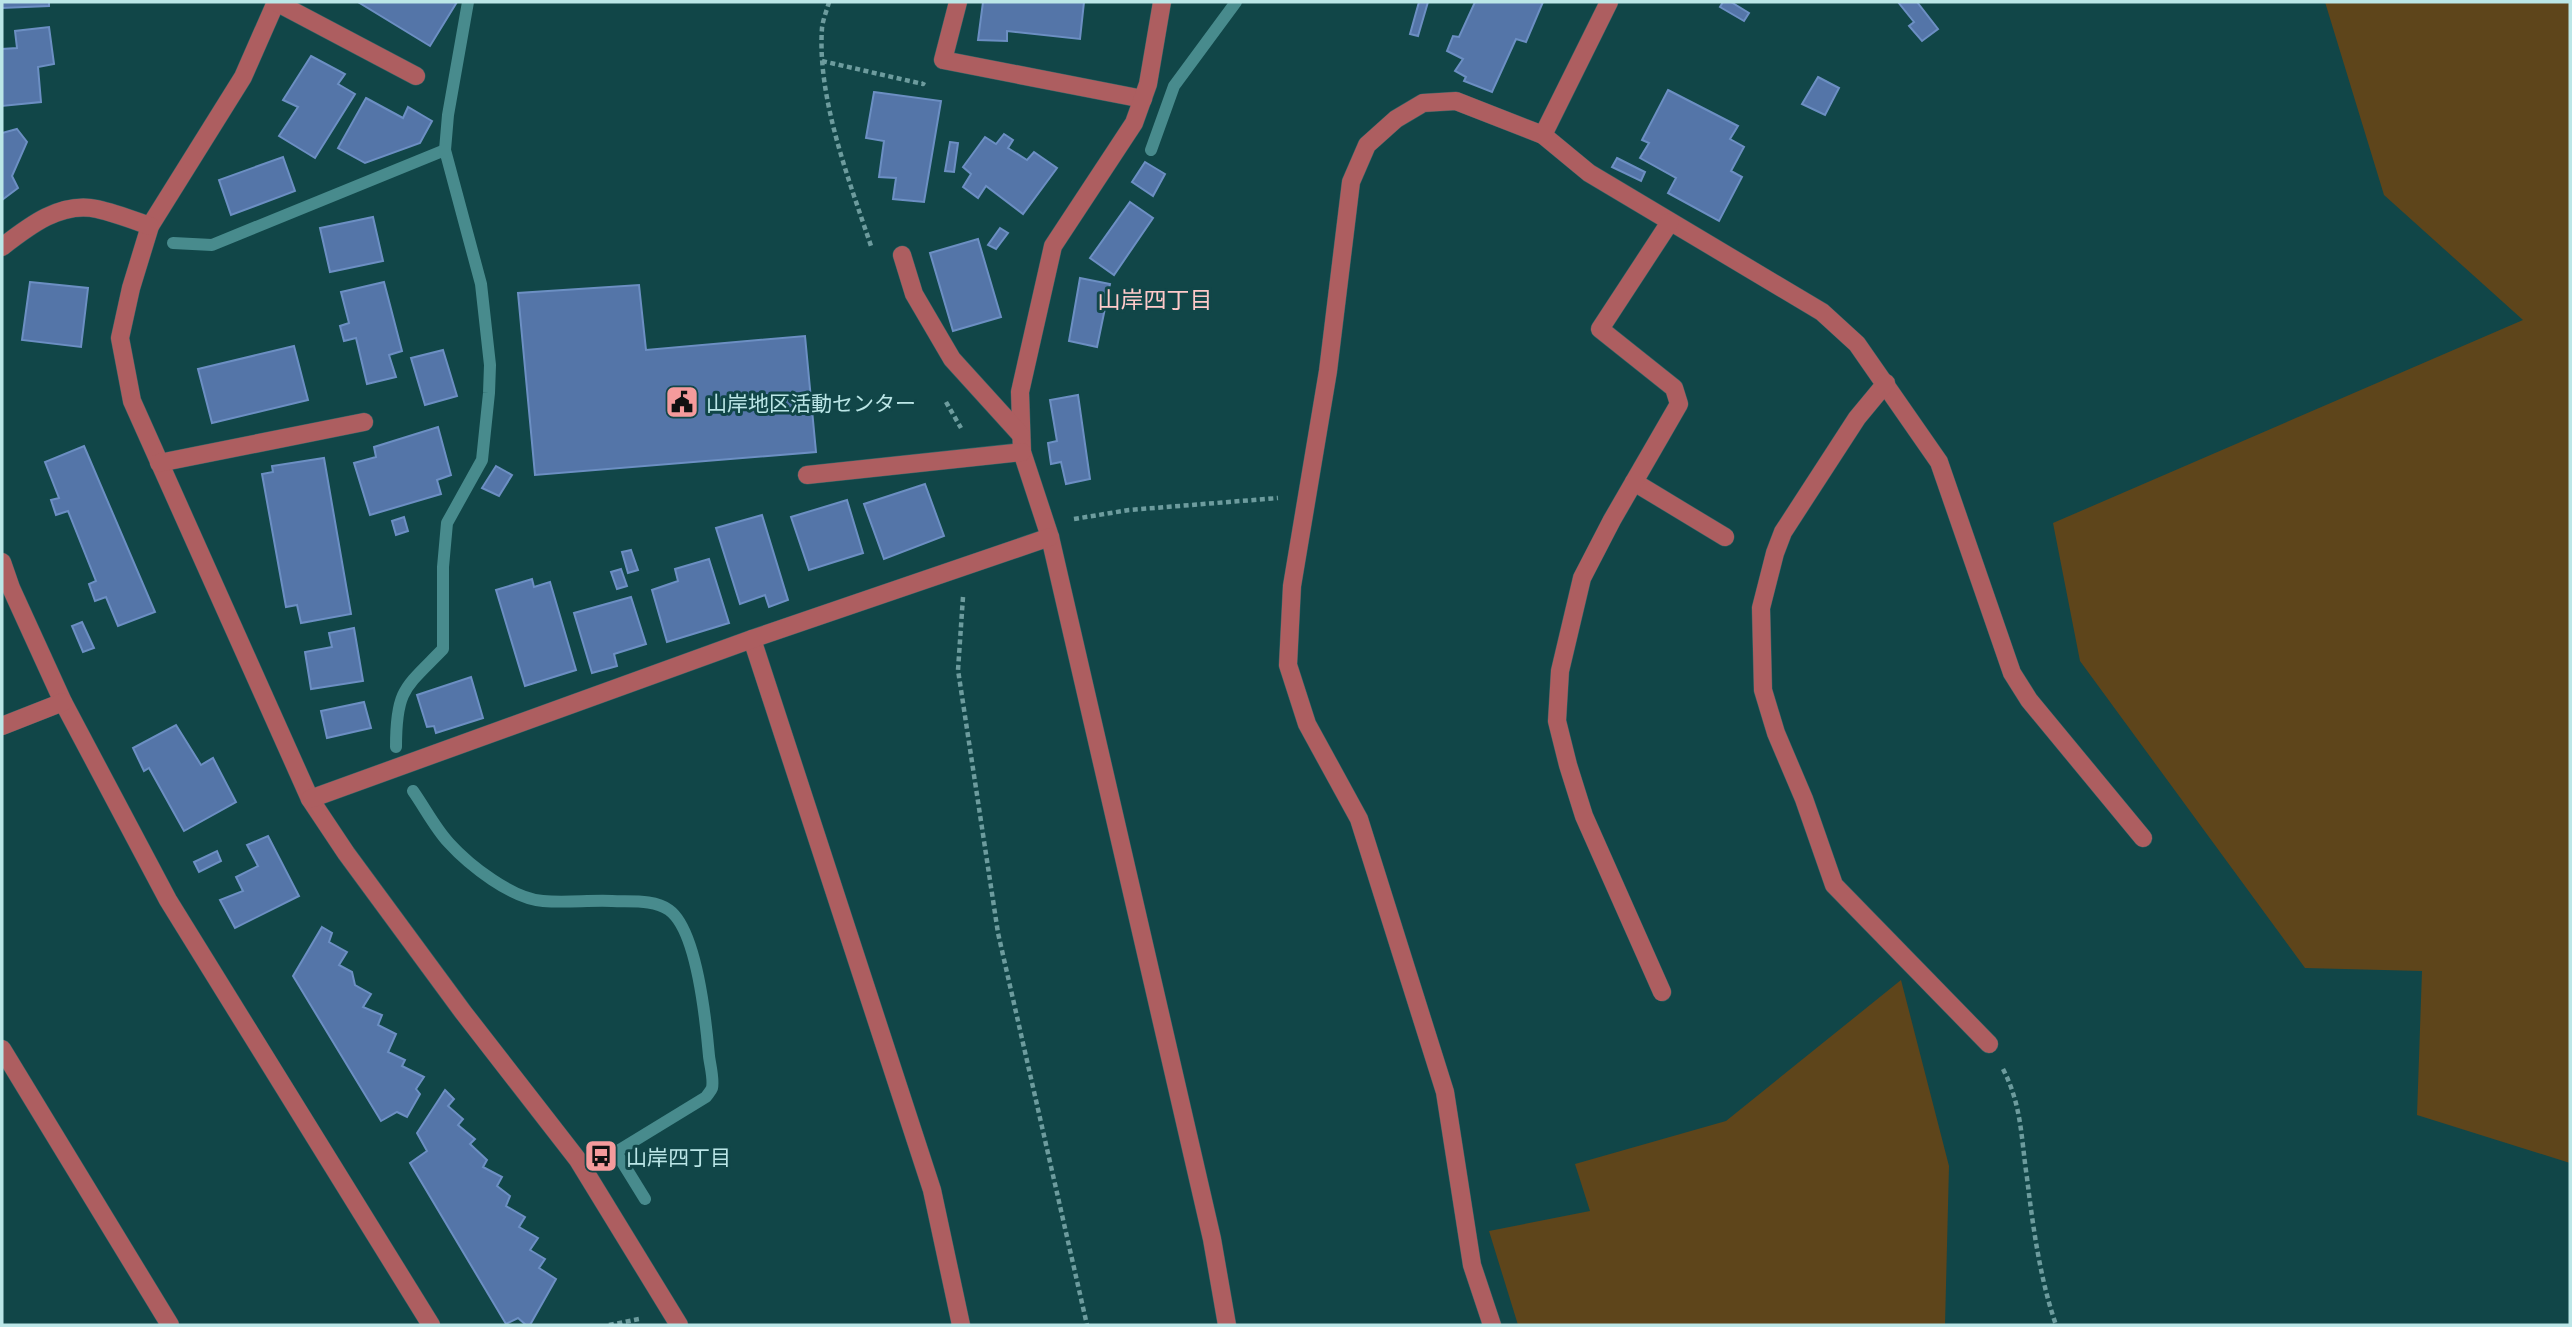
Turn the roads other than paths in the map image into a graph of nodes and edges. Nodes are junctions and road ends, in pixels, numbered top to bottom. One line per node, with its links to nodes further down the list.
1 (276, 2): 5 (street); 9 (street)
2 (958, 2): 6 (street)
3 (1162, 2): 6 (street)
4 (1609, 2): 7 (street)
5 (416, 76)
6 (1143, 99): 14 (street)
7 (1543, 135): 8 (street); 34 (street)
8 (1670, 222): 12 (street); 17 (street)
9 (150, 226): 10 (street); 15 (street)
10 (2, 247)
11 (902, 255): 14 (street)
12 (1886, 383): 25 (street); 27 (street)
13 (364, 422): 15 (street)
14 (1021, 444): 16 (street); 18 (street)
15 (159, 463): 24 (street)
16 (807, 475)
17 (1634, 481): 19 (street); 26 (street)
18 (1050, 537): 21 (street); 33 (street)
19 (1725, 537)
20 (2, 562): 22 (street)
21 (752, 639): 24 (street); 32 (street)
22 (63, 702): 23 (street); 30 (street)
23 (2, 726)
24 (310, 799): 31 (street)
25 (2143, 838)
26 (1662, 992)
27 (1989, 1044)
28 (2, 1049): 29 (street)
29 (170, 1325)
30 (431, 1325)
31 (679, 1325)
32 (961, 1325)
33 (1227, 1325)
34 (1492, 1325)

